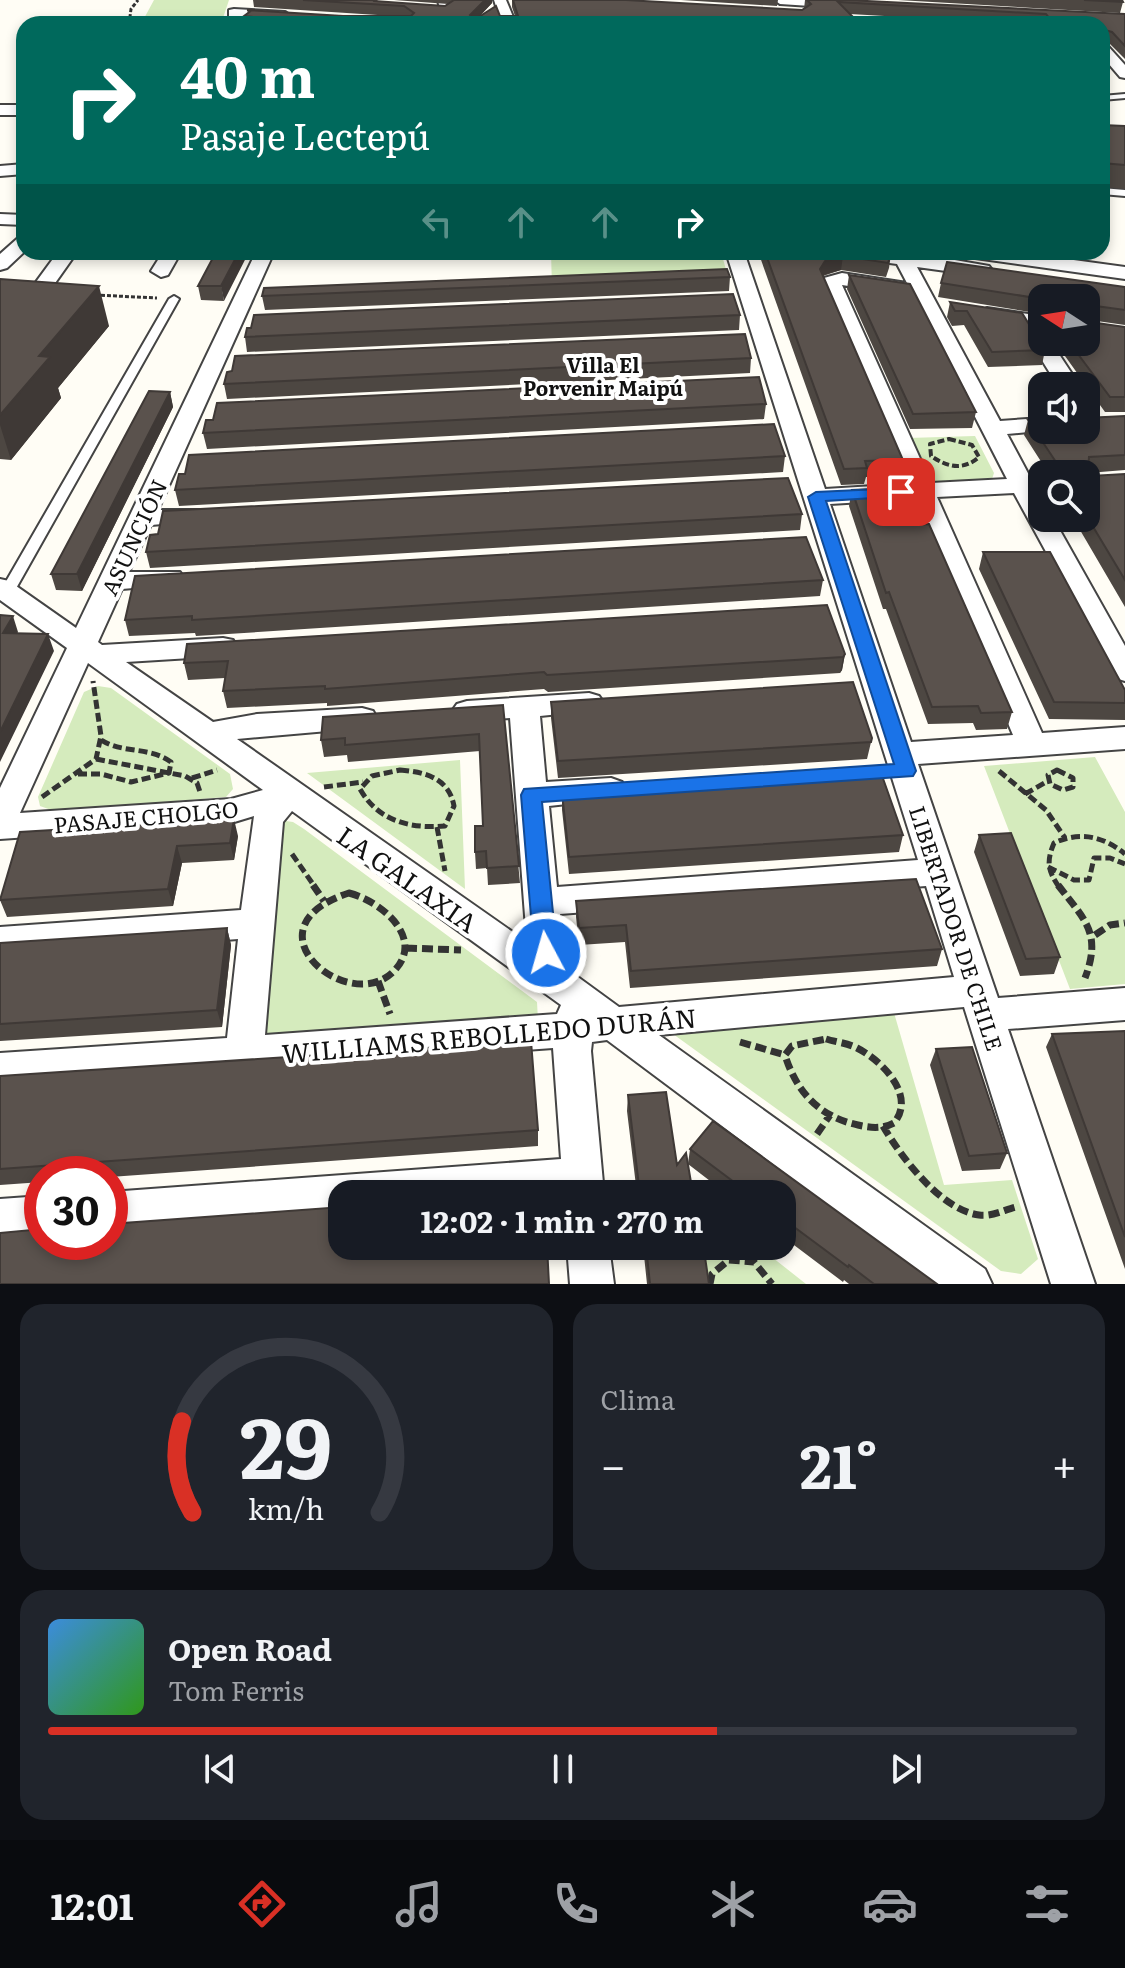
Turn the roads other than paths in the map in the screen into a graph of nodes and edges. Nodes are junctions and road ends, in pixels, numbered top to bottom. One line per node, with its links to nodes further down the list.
1 (445, 5): 4 (street)
2 (776, 6): 3 (street); 3 (street)
3 (851, 7)
4 (432, 9)
5 (234, 12): 6 (street)
6 (284, 16)
7 (1110, 57): 8 (street)
8 (1124, 72)
9 (16, 249): 18 (street)
10 (62, 260): 22 (street)
11 (167, 260): 20 (street)
12 (262, 260): 30 (street, ASUNCIÓN)
13 (738, 260): 26 (street, LIBERTADOR DE CHILE)
14 (903, 260): 24 (street)
15 (927, 260): 23 (street)
16 (1032, 260): 19 (street)
17 (1094, 260): 19 (street)
18 (0, 264)
19 (1103, 270): 21 (street)
20 (161, 271)
21 (1125, 273)
22 (46, 282)
23 (1125, 291)
24 (923, 298): 28 (street); 36 (street); 45 (street)
25 (174, 299): 51 (lane)
26 (751, 299): 27 (street); 31 (street, LIBERTADOR DE CHILE)
27 (723, 300)
28 (1028, 320)
29 (241, 362): 30 (street)
30 (213, 363): 34 (street, ASUNCIÓN)
31 (778, 382): 32 (street); 37 (street, LIBERTADOR DE CHILE)
32 (749, 383)
33 (224, 408): 34 (street)
34 (192, 410): 40 (street, ASUNCIÓN)
35 (1028, 426): 36 (street)
36 (992, 428): 41 (street)
37 (794, 429): 38 (street); 44 (street, LIBERTADOR DE CHILE)
38 (762, 431)
39 (197, 460): 40 (street)
40 (168, 461): 47 (street, ASUNCIÓN)
41 (1028, 479)
42 (779, 484): 44 (street)
43 (1028, 485): 45 (street)
44 (814, 490): 45 (street); 62 (street, LIBERTADOR DE CHILE)
45 (922, 491): 61 (street)
46 (221, 514): 47 (street)
47 (142, 518): 50 (street, ASUNCIÓN)
48 (1056, 532): 54 (street)
49 (193, 577): 50 (street)
50 (112, 581): 53 (street, ASUNCIÓN)
51 (3, 590): 53 (street, LA GALAXIA)
52 (254, 645): 53 (street)
53 (91, 660): 59 (street, LA GALAXIA); 67 (street, ASUNCIÓN)
54 (1125, 671)
55 (616, 701): 56 (street)
56 (524, 707): 57 (street); 66 (street)
57 (446, 712)
58 (384, 716): 59 (street)
59 (208, 734): 65 (street, LA GALAXIA)
60 (1125, 738): 61 (street)
61 (1032, 744): 62 (street)
62 (903, 762): 63 (street); 68 (street, LIBERTADOR DE CHILE)
63 (872, 773)
64 (640, 788): 66 (street)
65 (290, 794): 67 (street, PASAJE CHOLGO); 70 (street); 72 (street, LA GALAXIA)
66 (531, 795): 69 (street)
67 (8, 825)
68 (939, 872): 69 (street); 73 (street, LIBERTADOR DE CHILE)
69 (540, 902): 72 (street)
70 (257, 923): 71 (street); 76 (street)
71 (0, 942)
72 (569, 1002): 75 (street, WILLIAMS REBOLLEDO DURÁN); 76 (street, WILLIAMS REBOLLEDO DURÁN); 78 (street)
73 (982, 1003): 74 (street, WILLIAMS REBOLLEDO DURÁN); 75 (street, WILLIAMS REBOLLEDO DURÁN); 86 (street, LIBERTADOR DE CHILE)
74 (1125, 1004)
75 (616, 1024): 85 (street)
76 (244, 1053): 77 (street, WILLIAMS REBOLLEDO DURÁN)
77 (0, 1070)
78 (583, 1180)
79 (328, 1196): 80 (street)
80 (128, 1211)
81 (24, 1218): 82 (street)
82 (0, 1220)
83 (589, 1260): 84 (street)
84 (592, 1284)
85 (970, 1284)
86 (1073, 1284)

